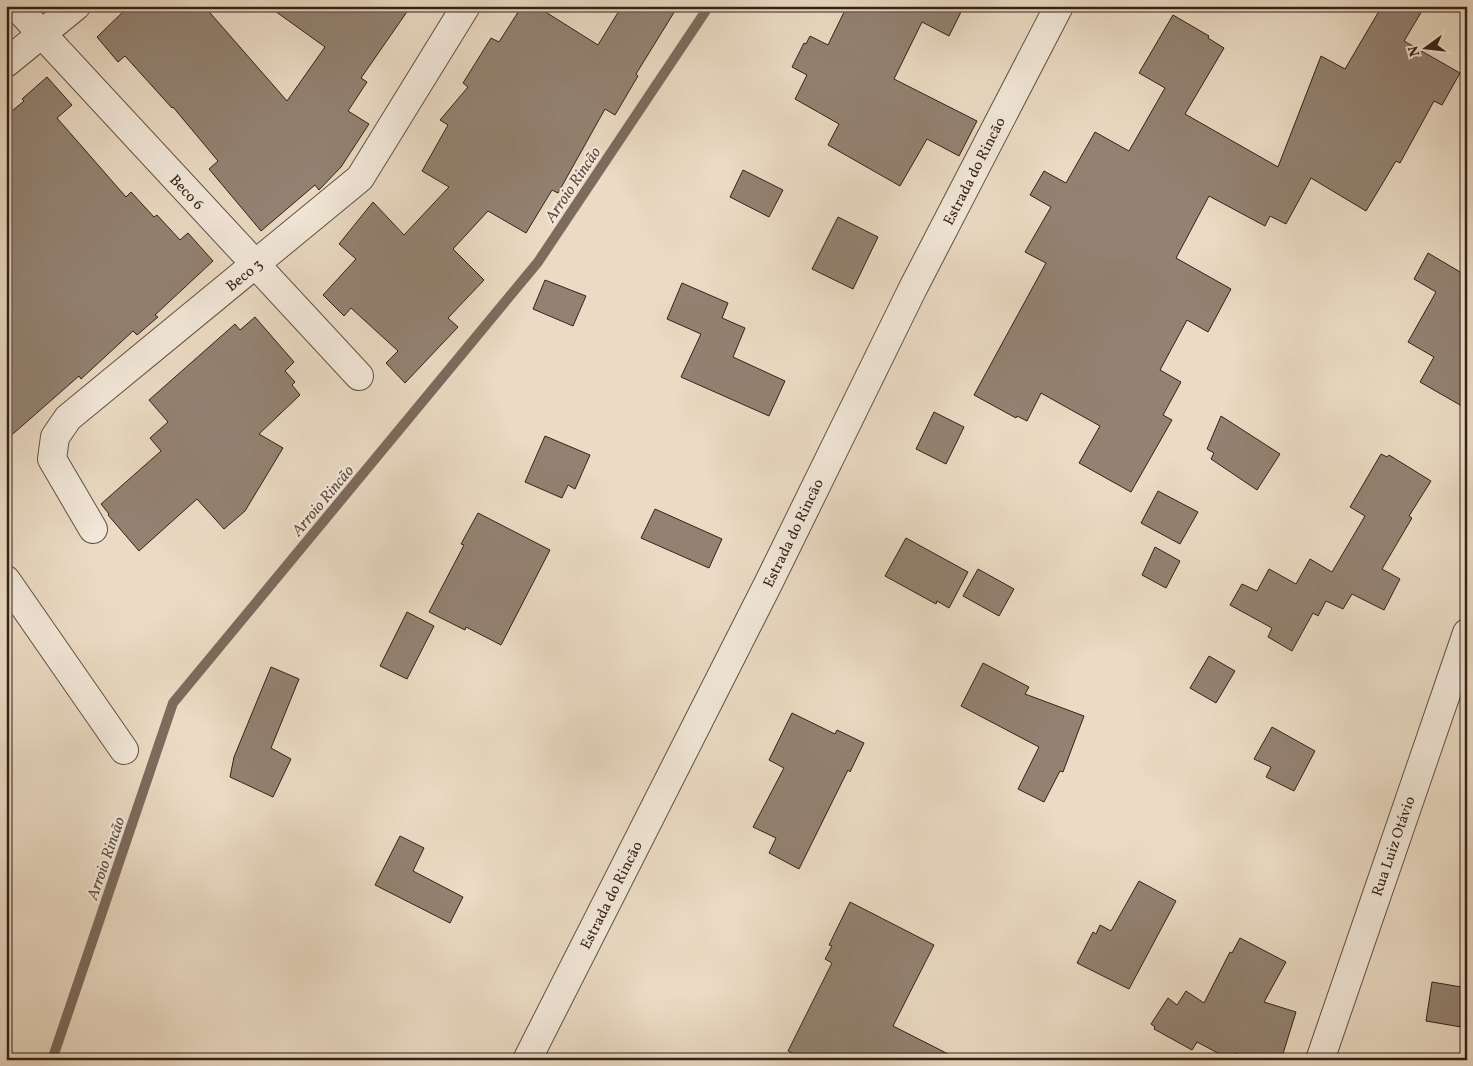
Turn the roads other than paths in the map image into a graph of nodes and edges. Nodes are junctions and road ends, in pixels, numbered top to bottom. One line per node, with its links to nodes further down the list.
1 (16, 6): 5 (street, Beco 6)
2 (76, 6): 5 (street)
3 (466, 6): 7 (street, Beco 3)
4 (1059, 6): 13 (street, Estrada do Rincão)
5 (41, 34): 6 (street); 7 (street, Beco 6)
6 (6, 63)
7 (255, 265): 8 (street, Beco 6); 9 (street, Beco 3)
8 (359, 376)
9 (93, 529)
10 (6, 580): 12 (street)
11 (1467, 633): 14 (street, Rua Luiz Otávio)
12 (124, 750)
13 (527, 1060)
14 (1320, 1060)

